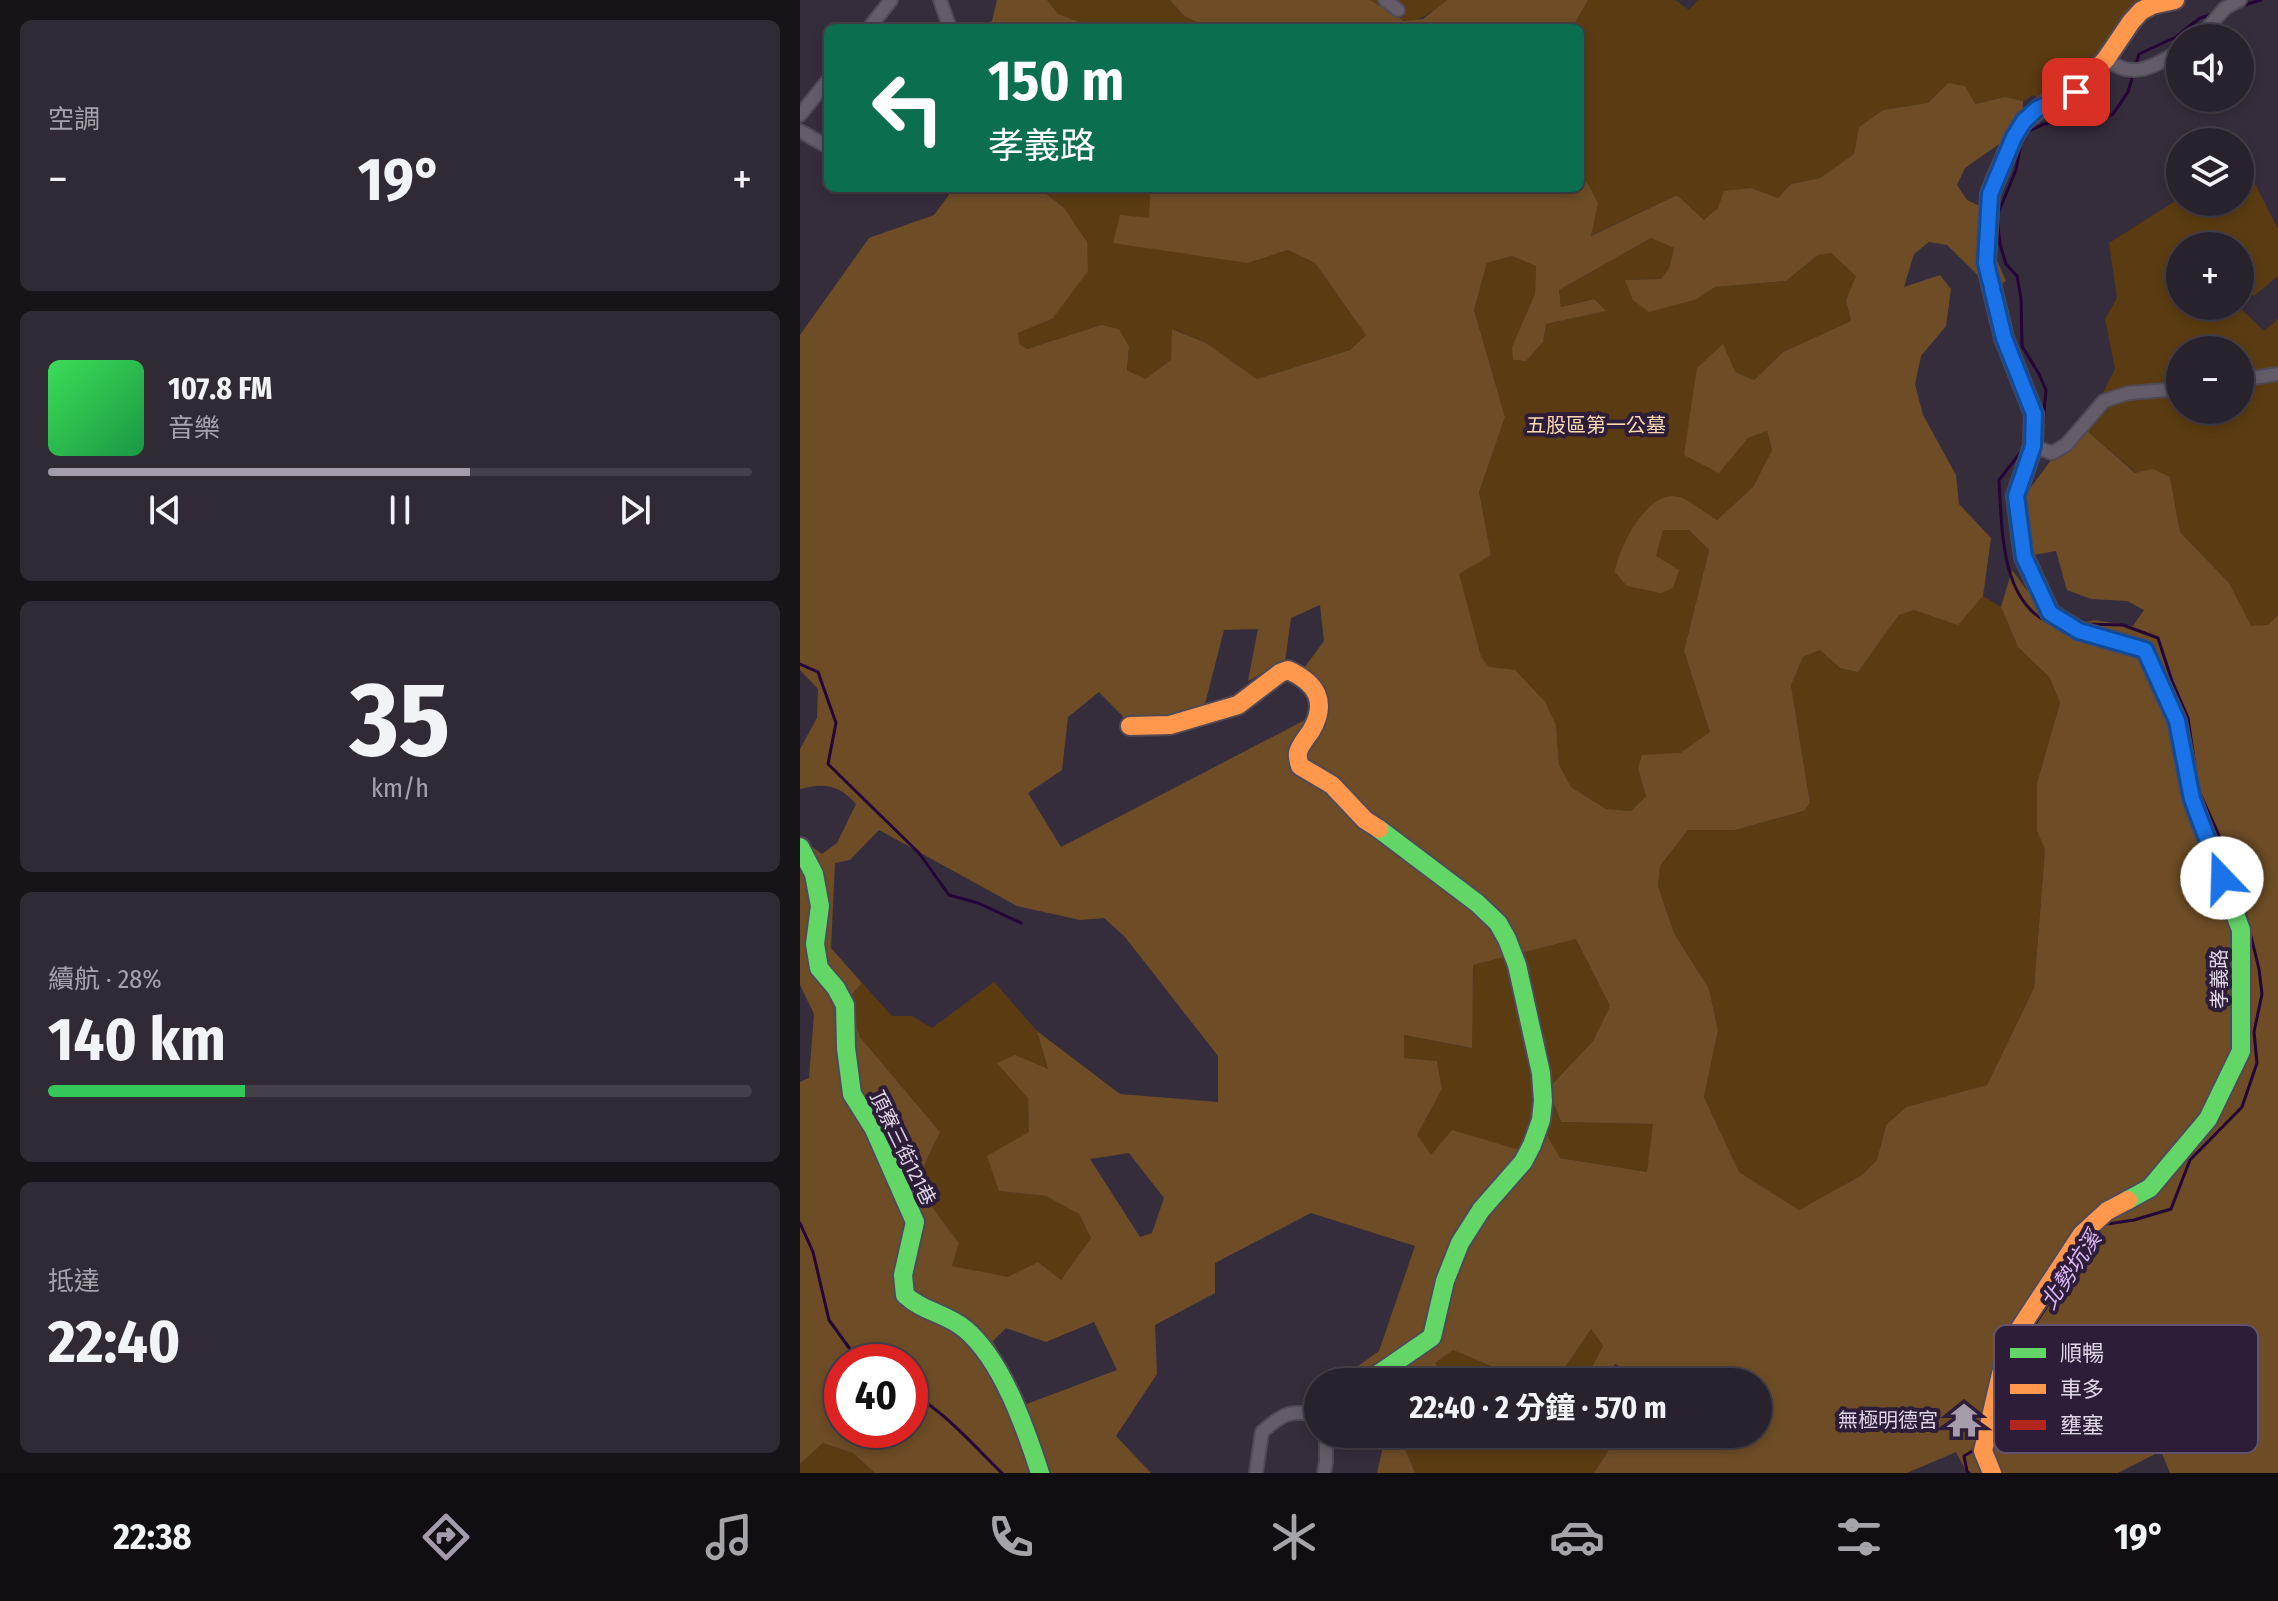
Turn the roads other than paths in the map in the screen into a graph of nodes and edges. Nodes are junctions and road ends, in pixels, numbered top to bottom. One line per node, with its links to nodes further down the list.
1 (891, 0): 7 (street)
2 (1385, 0): 6 (street)
3 (2175, 0): 10 (street, 孝義路)
4 (2240, 0): 9 (street)
5 (938, 1): 8 (street)
6 (1398, 10)
7 (872, 24)
8 (948, 24)
9 (2211, 24)
10 (2106, 59): 11 (street); 19 (street, 孝義路)
11 (2166, 59)
12 (824, 85): 13 (street)
13 (800, 115)
14 (800, 131): 15 (street)
15 (824, 145)
16 (2278, 374): 17 (street)
17 (2254, 378)
18 (2166, 390): 19 (street)
19 (2033, 446): 22 (street, 孝義路)
20 (1130, 726): 23 (street)
21 (800, 847): 27 (street, 頂寮三街121巷)
22 (2022, 1325)
23 (1387, 1368)
24 (1994, 1402): 30 (street, 孝義路)
25 (1304, 1413): 28 (street)
26 (1326, 1448): 29 (street)
27 (1040, 1473)
28 (1256, 1473)
29 (1324, 1473)
30 (1992, 1473)

